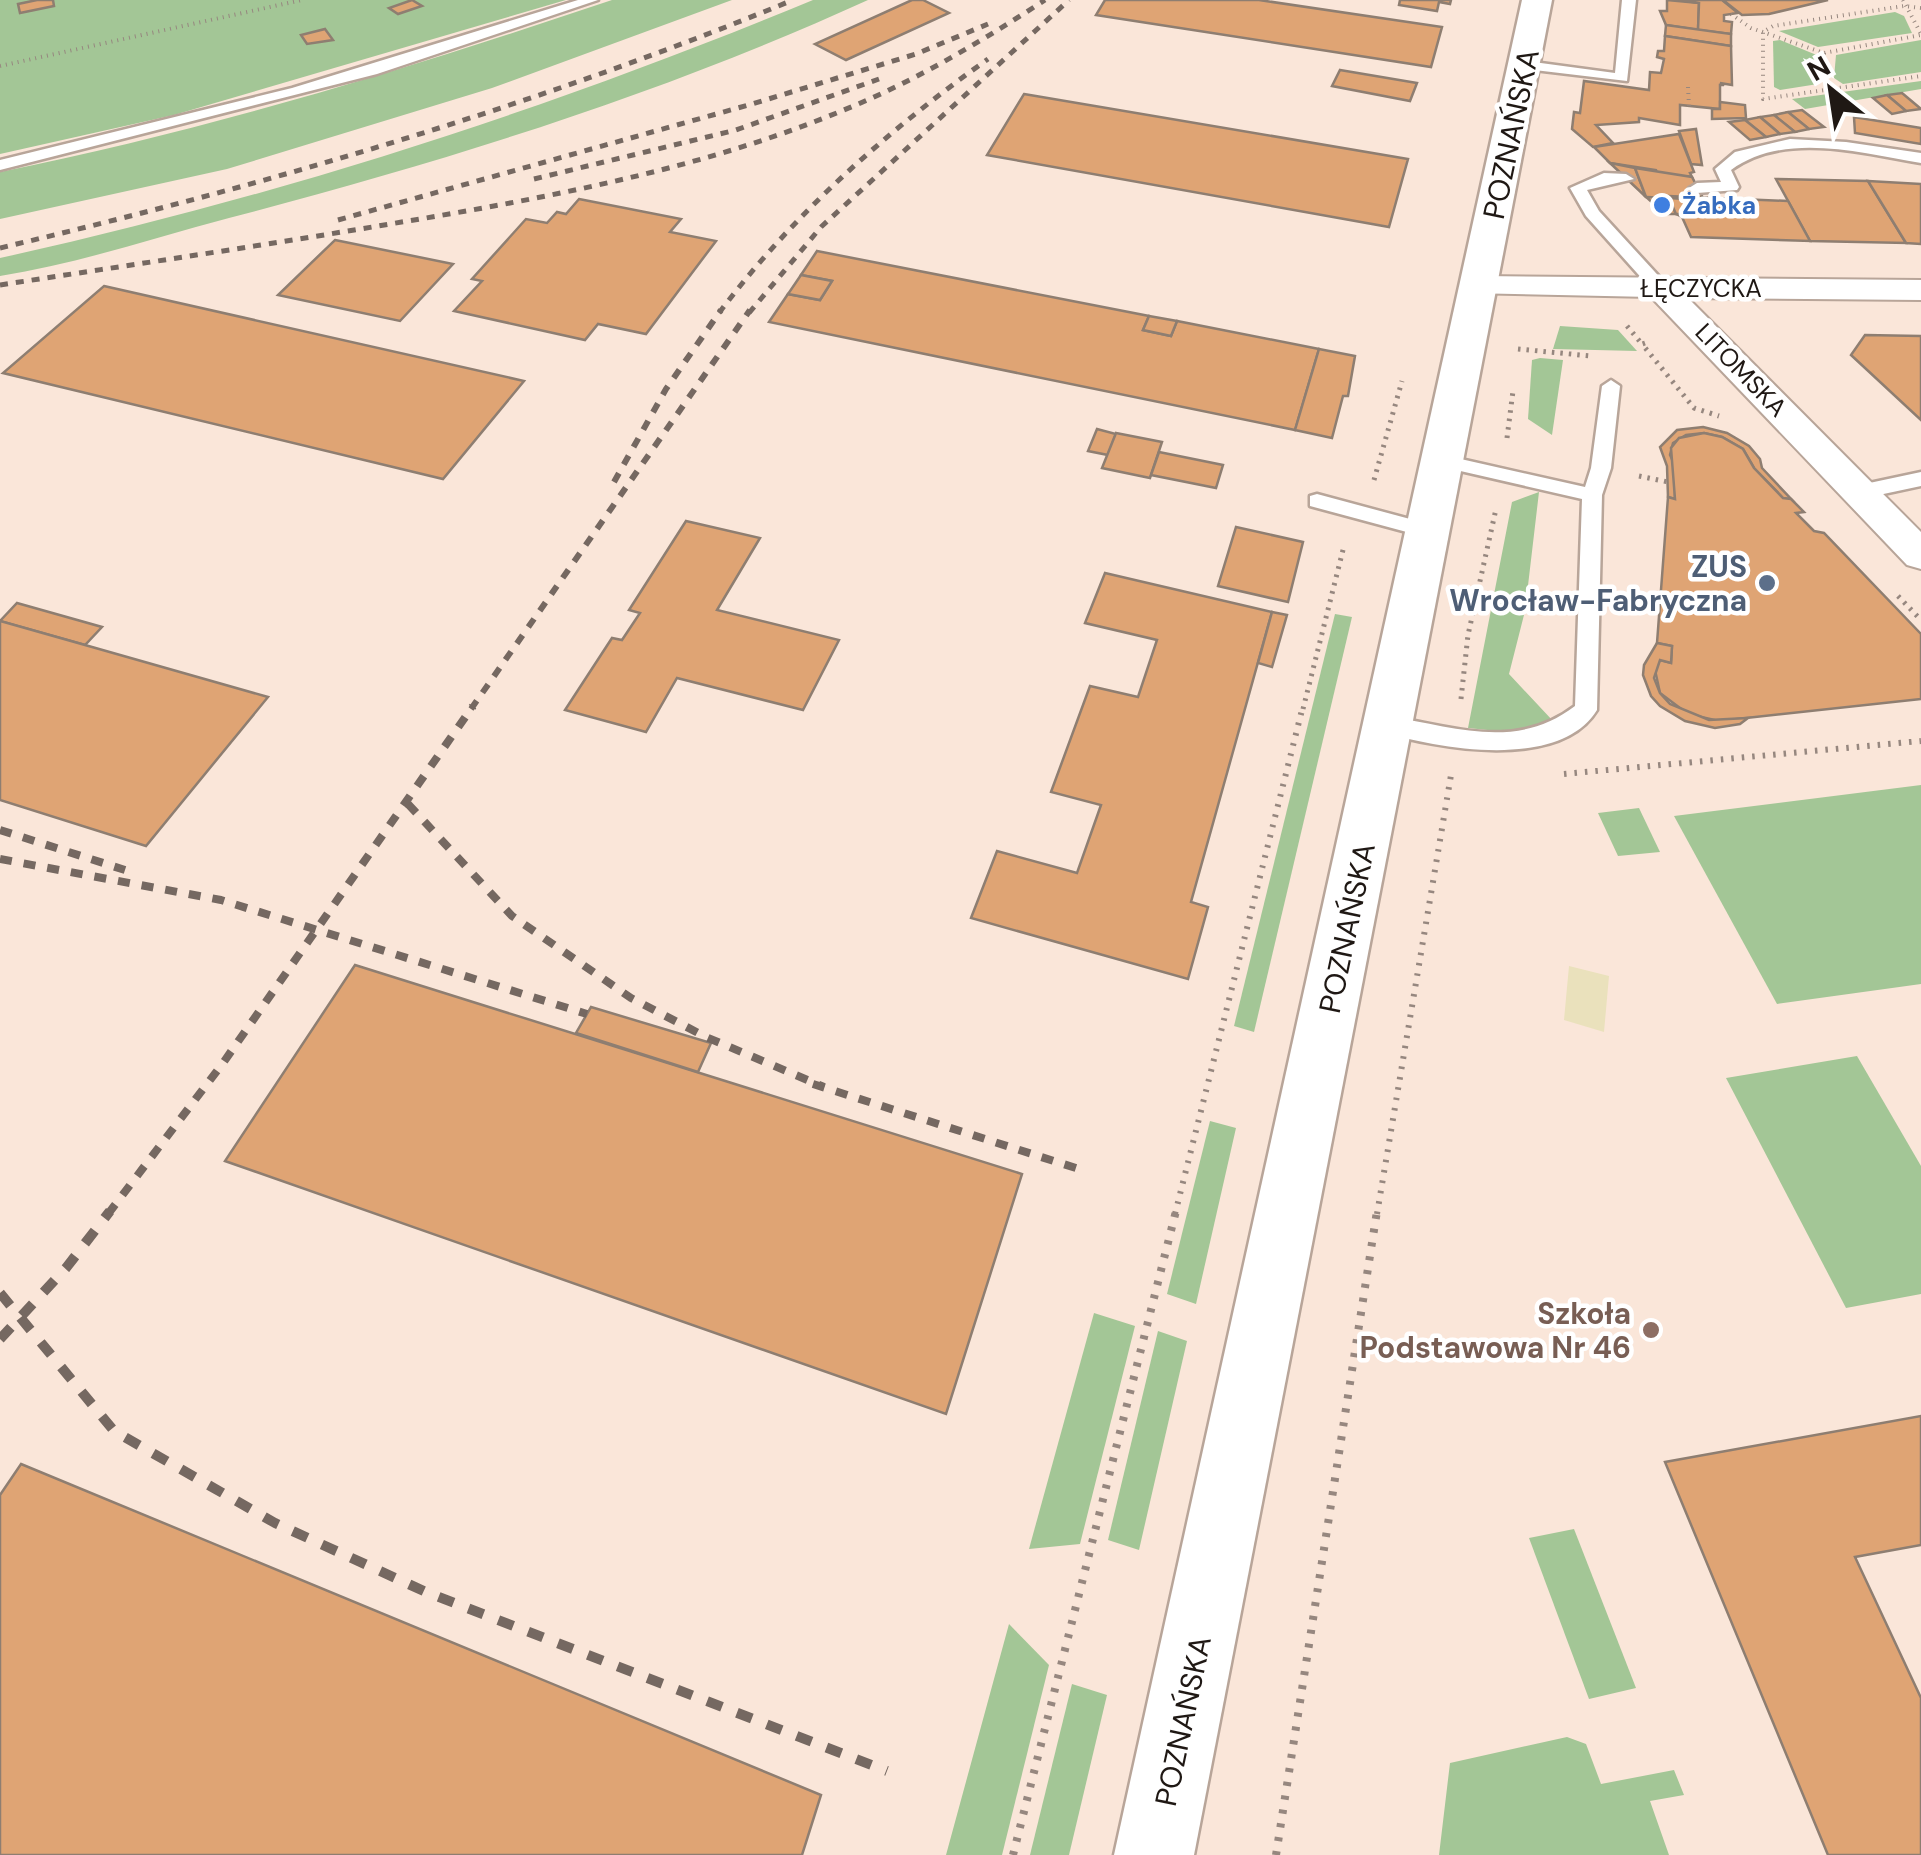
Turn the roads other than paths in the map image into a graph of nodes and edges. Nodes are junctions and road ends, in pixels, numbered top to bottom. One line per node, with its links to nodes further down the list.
1 (590, 0): 6 (lane)
2 (1537, 0): 4 (street, POZNAŃSKA)
3 (1630, 0): 4 (lane)
4 (1526, 65): 9 (street, POZNAŃSKA)
5 (1921, 158): 8 (lane)
6 (0, 164)
7 (1626, 179): 10 (lane, LITOMSKA)
8 (1697, 188)
9 (1480, 286): 10 (street, ŁĘCZYCKA); 13 (street, POZNAŃSKA)
10 (1660, 288): 11 (street, ŁĘCZYCKA); 15 (street, LITOMSKA)
11 (1921, 290)
12 (1611, 386): 16 (lane)
13 (1444, 461): 16 (lane); 18 (street, POZNAŃSKA)
14 (1921, 480): 15 (lane)
15 (1860, 492): 19 (street, LITOMSKA)
16 (1592, 495): 20 (lane)
17 (1317, 501): 18 (lane)
18 (1429, 530): 20 (street, POZNAŃSKA)
19 (1921, 555)
20 (1388, 726): 21 (street, POZNAŃSKA)
21 (1154, 1855)

